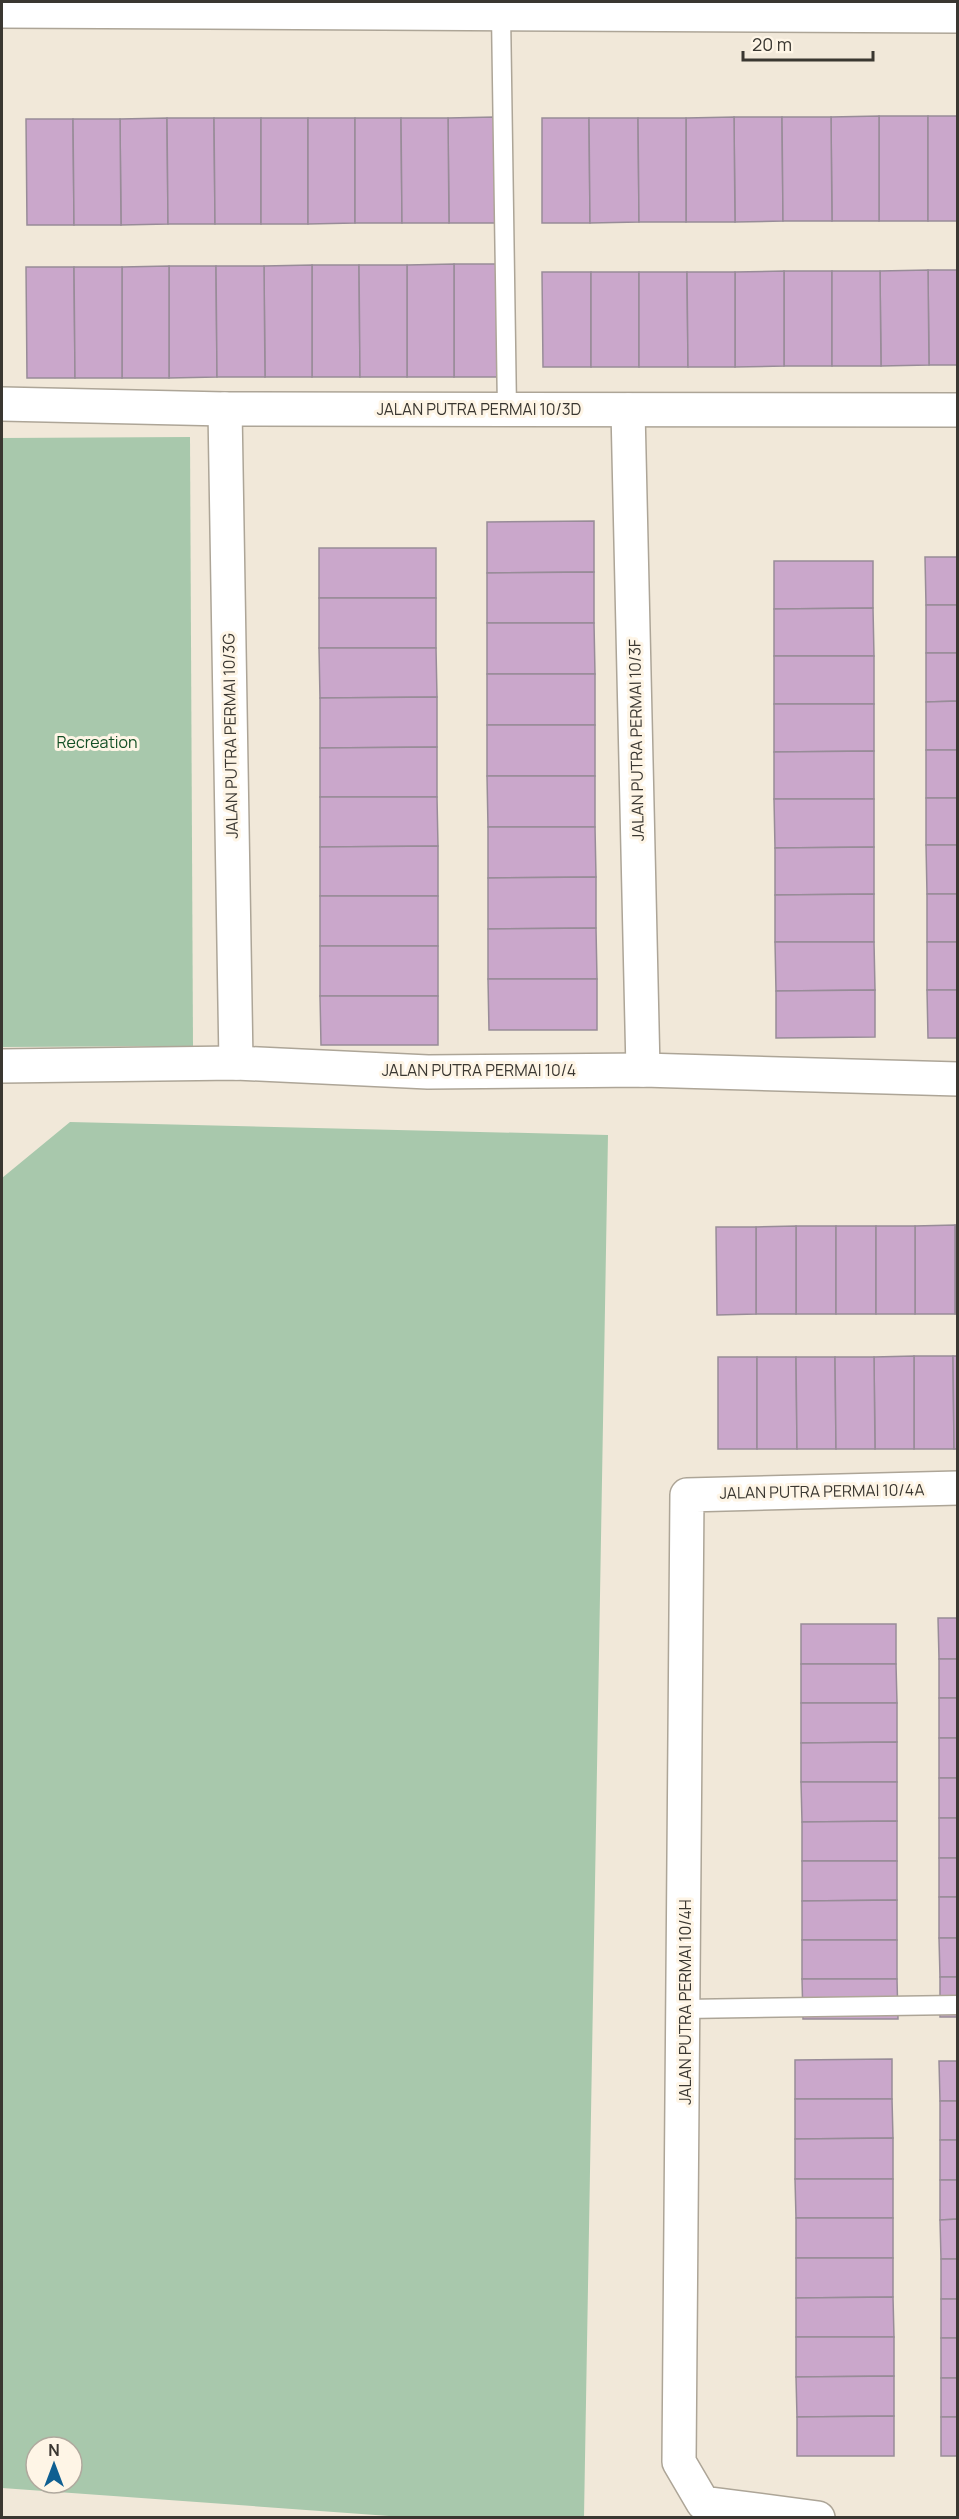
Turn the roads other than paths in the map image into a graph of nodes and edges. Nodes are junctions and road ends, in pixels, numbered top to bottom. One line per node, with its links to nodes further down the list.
1 (352, 8): 2 (street); 3 (street)
2 (2, 11)
3 (501, 13): 4 (street); 7 (lane)
4 (957, 16)
5 (2, 404): 6 (street, JALAN PUTRA PERMAI 10/3D)
6 (225, 409): 7 (street, JALAN PUTRA PERMAI 10/3D); 10 (street, JALAN PUTRA PERMAI 10/3G)
7 (507, 410): 8 (street, JALAN PUTRA PERMAI 10/3D)
8 (628, 410): 9 (street, JALAN PUTRA PERMAI 10/3D); 12 (street, JALAN PUTRA PERMAI 10/3F)
9 (957, 410)
10 (236, 1063): 11 (street, JALAN PUTRA PERMAI 10/4); 12 (street, JALAN PUTRA PERMAI 10/4)
11 (2, 1066)
12 (643, 1070): 13 (street, JALAN PUTRA PERMAI 10/4)
13 (957, 1079)
14 (957, 1488): 15 (street, JALAN PUTRA PERMAI 10/4A)
15 (687, 1495): 17 (street, JALAN PUTRA PERMAI 10/4H)
16 (957, 2005): 17 (lane)
17 (685, 2009): 18 (street, JALAN PUTRA PERMAI 10/4H)
18 (818, 2517)

